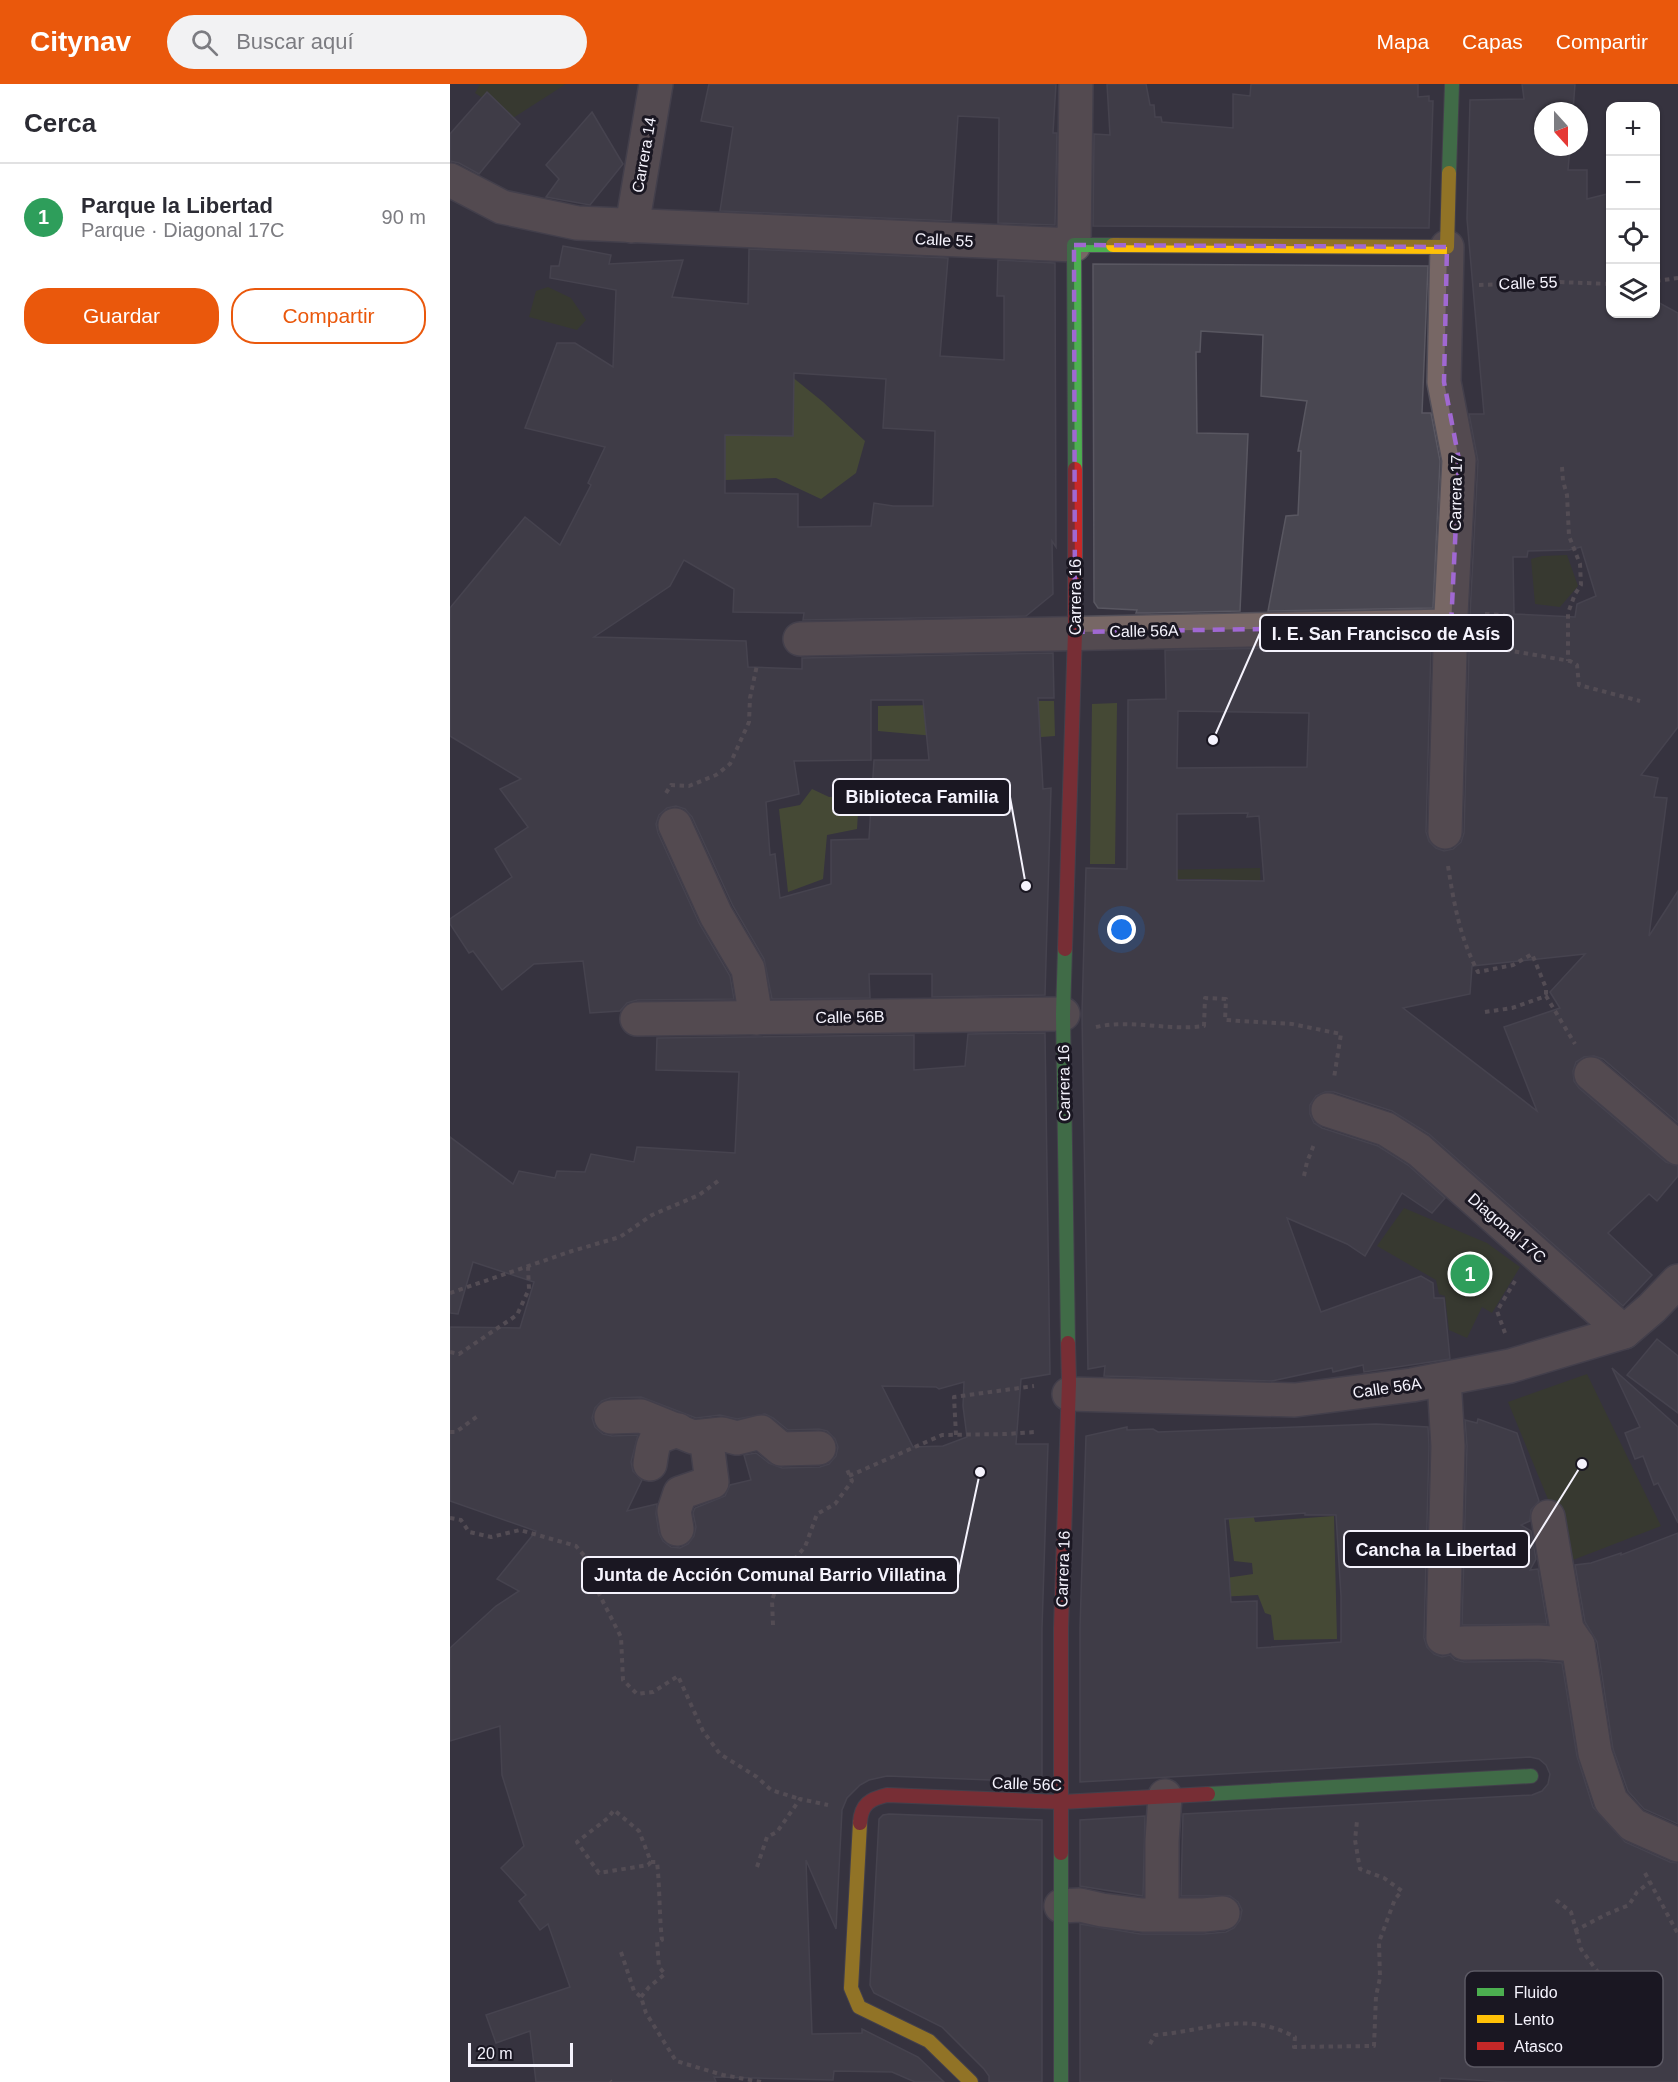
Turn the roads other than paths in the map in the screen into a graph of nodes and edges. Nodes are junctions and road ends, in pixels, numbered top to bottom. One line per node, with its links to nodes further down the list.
1 (656, 84): 5 (street, Carrera 14)
2 (1452, 84): 7 (street, Carrera 17)
3 (1076, 92): 6 (street, Carrera 16)
4 (450, 180): 5 (street, Calle 55)
5 (632, 226): 6 (street, Calle 55)
6 (1074, 245): 7 (street, Calle 55); 9 (street, Carrera 16)
7 (1447, 247): 8 (street, Carrera 17)
8 (1451, 620): 9 (street, Calle 56A); 12 (street, Carrera 17)
9 (1075, 633): 10 (street, Calle 56A); 13 (street, Carrera 16)
10 (801, 639)
11 (675, 825): 14 (street)
12 (1444, 832)
13 (1063, 1014): 14 (street, Calle 56B); 22 (street, Carrera 16)
14 (756, 1017): 15 (street, Calle 56B)
15 (637, 1019)
16 (1591, 1074): 18 (street)
17 (1328, 1110): 20 (street, Diagonal 17C)
18 (1678, 1148)
19 (1678, 1281): 20 (street, Calle 56A)
20 (1624, 1332): 21 (street, Calle 56A)
21 (1444, 1379): 22 (street, Calle 56A); 29 (street)
22 (1069, 1388): 32 (street, Carrera 16)
23 (611, 1417): 24 (street)
24 (692, 1433): 25 (street); 26 (street); 28 (street)
25 (819, 1448)
26 (650, 1464)
27 (1548, 1517): 29 (street)
28 (677, 1529)
29 (1578, 1645): 33 (street)
30 (1531, 1776): 31 (street, Calle 56C)
31 (1165, 1796): 32 (street, Calle 56C); 36 (street)
32 (1062, 1802): 34 (street, Carrera 16); 37 (street, Calle 56C)
33 (1678, 1845)
34 (1061, 1906): 36 (street); 38 (street, Carrera 16)
35 (1223, 1912): 36 (street)
36 (1162, 1914)
37 (971, 2082)
38 (1061, 2082)

